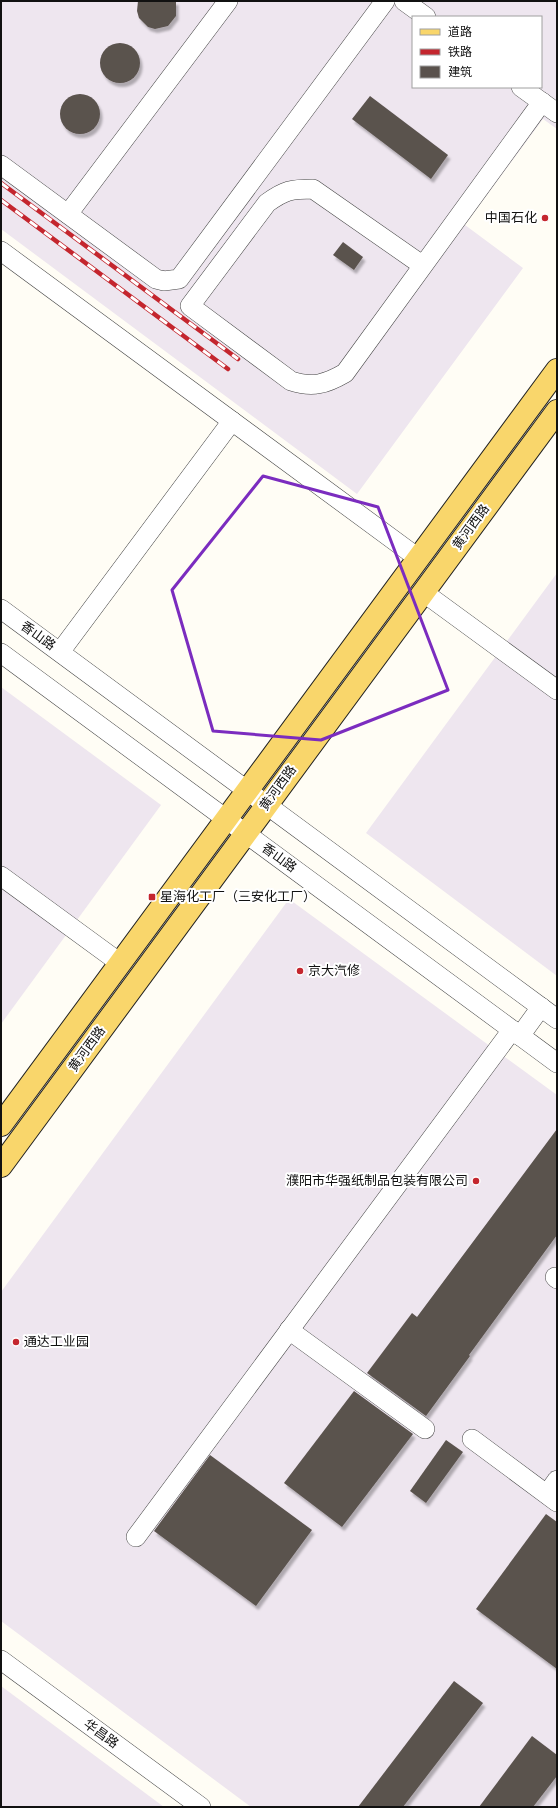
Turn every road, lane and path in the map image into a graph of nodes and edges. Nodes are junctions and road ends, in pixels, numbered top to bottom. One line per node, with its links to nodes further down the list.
1 (228, 1): 8 (street)
2 (385, 1): 8 (street)
3 (404, 1): 4 (street)
4 (425, 16)
5 (523, 88): 6 (street)
6 (550, 108): 10 (street)
7 (1, 165): 8 (street)
8 (68, 214)
9 (1, 251): 13 (street)
10 (422, 265): 10 (street)
11 (557, 370): 14 (main road, 黄河西路)
12 (557, 411): 15 (main road, 黄河西路)
13 (232, 421): 14 (street); 17 (street)
14 (418, 558): 20 (main road, 黄河西路)
15 (423, 592): 19 (street); 21 (main road, 黄河西路)
16 (1, 609): 17 (street, 香山路)
17 (60, 652): 20 (street, 香山路)
18 (1, 653): 22 (street, 香山路)
19 (557, 690)
20 (247, 790): 21 (street, 香山路); 22 (main road, 黄河西路)
21 (267, 804): 23 (main road, 黄河西路); 26 (street, 香山路)
22 (226, 818): 23 (street, 香山路); 25 (main road, 黄河西路)
23 (246, 833): 28 (street, 香山路); 31 (main road, 黄河西路)
24 (1, 876): 25 (street)
25 (120, 963): 30 (main road, 黄河西路)
26 (541, 1007): 27 (street, 香山路); 28 (street)
27 (557, 1019)
28 (516, 1033): 29 (street, 香山路); 32 (street)
29 (557, 1064)
30 (1, 1125)
31 (1, 1166)
32 (290, 1330): 33 (street); 36 (street)
33 (425, 1430)
34 (472, 1439): 35 (street)
35 (554, 1492)
36 (136, 1537)
37 (1, 1660): 38 (street, 华昌路)
38 (201, 1807)

